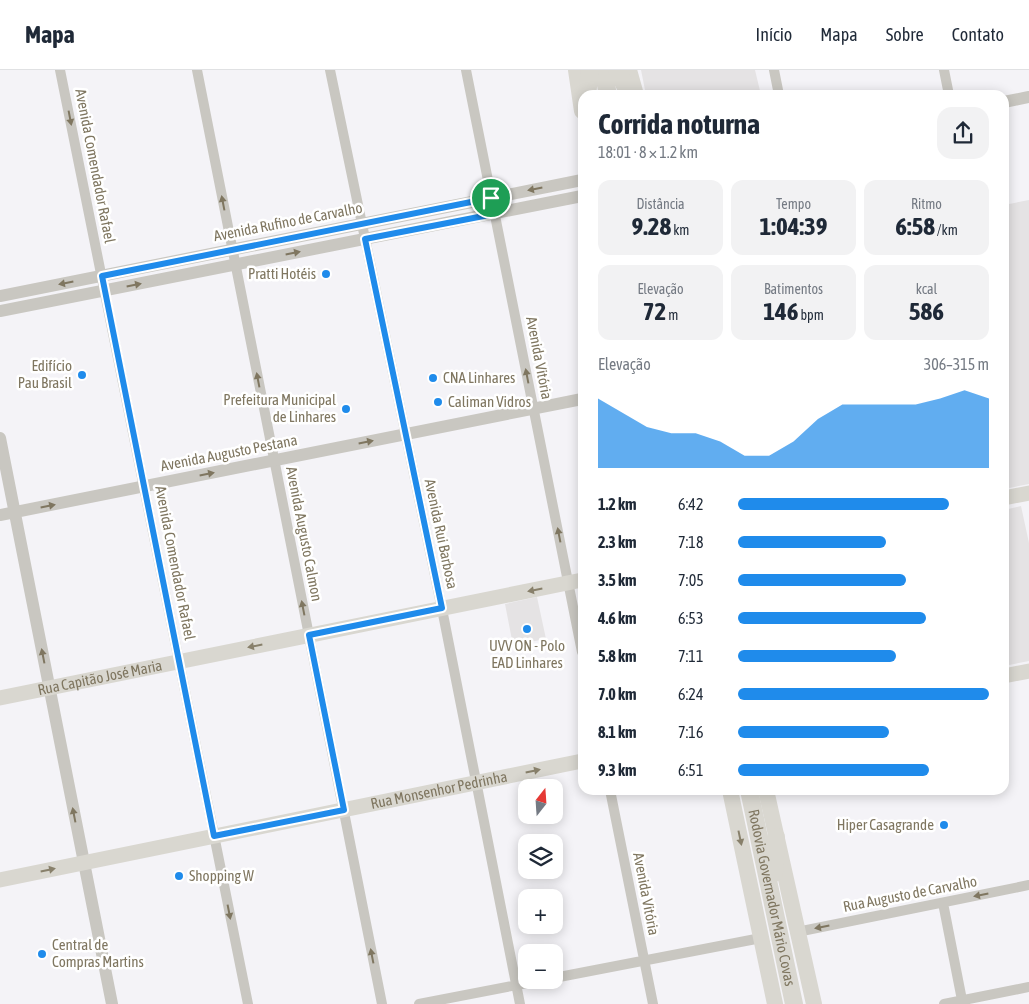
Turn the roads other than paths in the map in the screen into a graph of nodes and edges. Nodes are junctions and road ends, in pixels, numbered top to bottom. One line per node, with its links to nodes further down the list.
1 (60, 70): 29 (street, Avenida Comendador Rafael, one-way to 29)
2 (197, 70): 27 (street, Avenida Augusto Calmon, one-way to 2)
3 (330, 70): 25 (street, Avenida Rui Barbosa)
4 (466, 70): 23 (street, Avenida Vitória)
5 (576, 70): 12 (main road)
6 (590, 70): 13 (highway)
7 (603, 70): 14 (highway)
8 (617, 70): 15 (highway)
9 (629, 70): 16 (main road)
10 (774, 70): 17 (street)
11 (944, 70): 18 (street)
12 (579, 90)
13 (588, 90)
14 (607, 90)
15 (627, 90)
16 (635, 90)
17 (779, 90)
18 (948, 90)
19 (1029, 97): 20 (street)
20 (1009, 101)
21 (578, 181): 23 (street, Avenida Rufino de Carvalho, one-way to 23)
22 (578, 197): 24 (street, Avenida Rufino de Carvalho)
23 (491, 198): 24 (street, Avenida Vitória); 25 (street, Avenida Rufino de Carvalho)
24 (494, 214): 26 (street, Avenida Rufino de Carvalho); 34 (street, Avenida Vitória, one-way to 24)
25 (362, 224): 26 (street, Avenida Rui Barbosa); 27 (street, Avenida Rufino de Carvalho)
26 (365, 239): 28 (street, Avenida Rufino de Carvalho, one-way to 26); 35 (street, Avenida Rui Barbosa)
27 (232, 250): 28 (street, Avenida Augusto Calmon); 29 (street, Avenida Rufino de Carvalho)
28 (236, 265): 30 (street, Avenida Rufino de Carvalho, one-way to 28); 37 (street, Avenida Augusto Calmon, one-way to 28)
29 (102, 276): 30 (street, Avenida Comendador Rafael); 31 (street, Avenida Rufino de Carvalho, one-way to 31)
30 (104, 290): 32 (street, Avenida Rufino de Carvalho); 38 (street, Avenida Comendador Rafael)
31 (0, 296)
32 (0, 311)
33 (578, 400): 34 (street, Avenida Augusto Pestana)
34 (534, 408): 35 (street, Avenida Augusto Pestana); 43 (street, Avenida Vitória, one-way to 34)
35 (406, 434): 37 (street, Avenida Augusto Pestana, one-way to 35); 45 (street, Avenida Rui Barbosa)
36 (0, 438): 41 (street)
37 (274, 460): 38 (street, Avenida Augusto Pestana, one-way to 37); 46 (street, Avenida Augusto Calmon, one-way to 37)
38 (144, 487): 41 (street, Avenida Augusto Pestana, one-way to 38); 47 (street, Avenida Comendador Rafael)
39 (1029, 493): 40 (main road)
40 (1009, 497)
41 (15, 512): 42 (street, Avenida Augusto Pestana); 50 (street, one-way to 41)
42 (0, 515)
43 (576, 582): 44 (street, Avenida Vitória); 45 (main road, Rua Capitão José Maria, one-way to 45)
44 (578, 605)
45 (442, 608): 46 (main road, Rua Capitão José Maria); 53 (street, Avenida Rui Barbosa)
46 (309, 635): 47 (main road, Rua Capitão José Maria, one-way to 47); 58 (street, Avenida Augusto Calmon)
47 (179, 662): 50 (main road, Rua Capitão José Maria); 59 (street, Avenida Comendador Rafael)
48 (1029, 671): 49 (main road)
49 (1009, 675)
50 (49, 688): 51 (main road, Rua Capitão José Maria); 61 (street, one-way to 50)
51 (0, 698)
52 (578, 762): 53 (main road, Rua Monsenhor Pedrinha, one-way to 52)
53 (476, 783): 58 (main road, Rua Monsenhor Pedrinha); 70 (street, Avenida Rui Barbosa)
54 (611, 795): 68 (street, Avenida Vitória)
55 (731, 795): 67 (main road, one-way to 67)
56 (751, 795): 64 (highway, Rodovia Governador Mário Covas)
57 (767, 795): 60 (main road)
58 (344, 810): 59 (main road, Rua Monsenhor Pedrinha); 75 (street, Avenida Augusto Calmon, one-way to 58)
59 (214, 836): 61 (main road, Rua Monsenhor Pedrinha); 74 (street, Avenida Comendador Rafael, one-way to 74)
60 (776, 837): 64 (highway); 66 (main road)
61 (84, 863): 62 (main road, Rua Monsenhor Pedrinha, one-way to 61); 73 (street)
62 (0, 880)
63 (1029, 885): 65 (street, Rua Augusto de Carvalho, one-way to 65)
64 (773, 896): 80 (highway, Rodovia Governador Mário Covas)
65 (943, 902): 66 (street, Rua Augusto de Carvalho, one-way to 66); 72 (street)
66 (797, 932): 81 (main road)
67 (761, 938): 68 (street); 79 (main road)
68 (644, 960): 69 (street); 78 (street, Avenida Vitória)
69 (563, 976)
70 (516, 985): 76 (street); 77 (street, Avenida Rui Barbosa)
71 (1029, 987): 72 (street)
72 (962, 1000): 82 (street)
73 (112, 1004)
74 (248, 1004)
75 (382, 1004)
76 (420, 1004)
77 (520, 1004)
78 (653, 1004)
79 (775, 1004)
80 (794, 1004)
81 (814, 1004)
82 (944, 1004)

